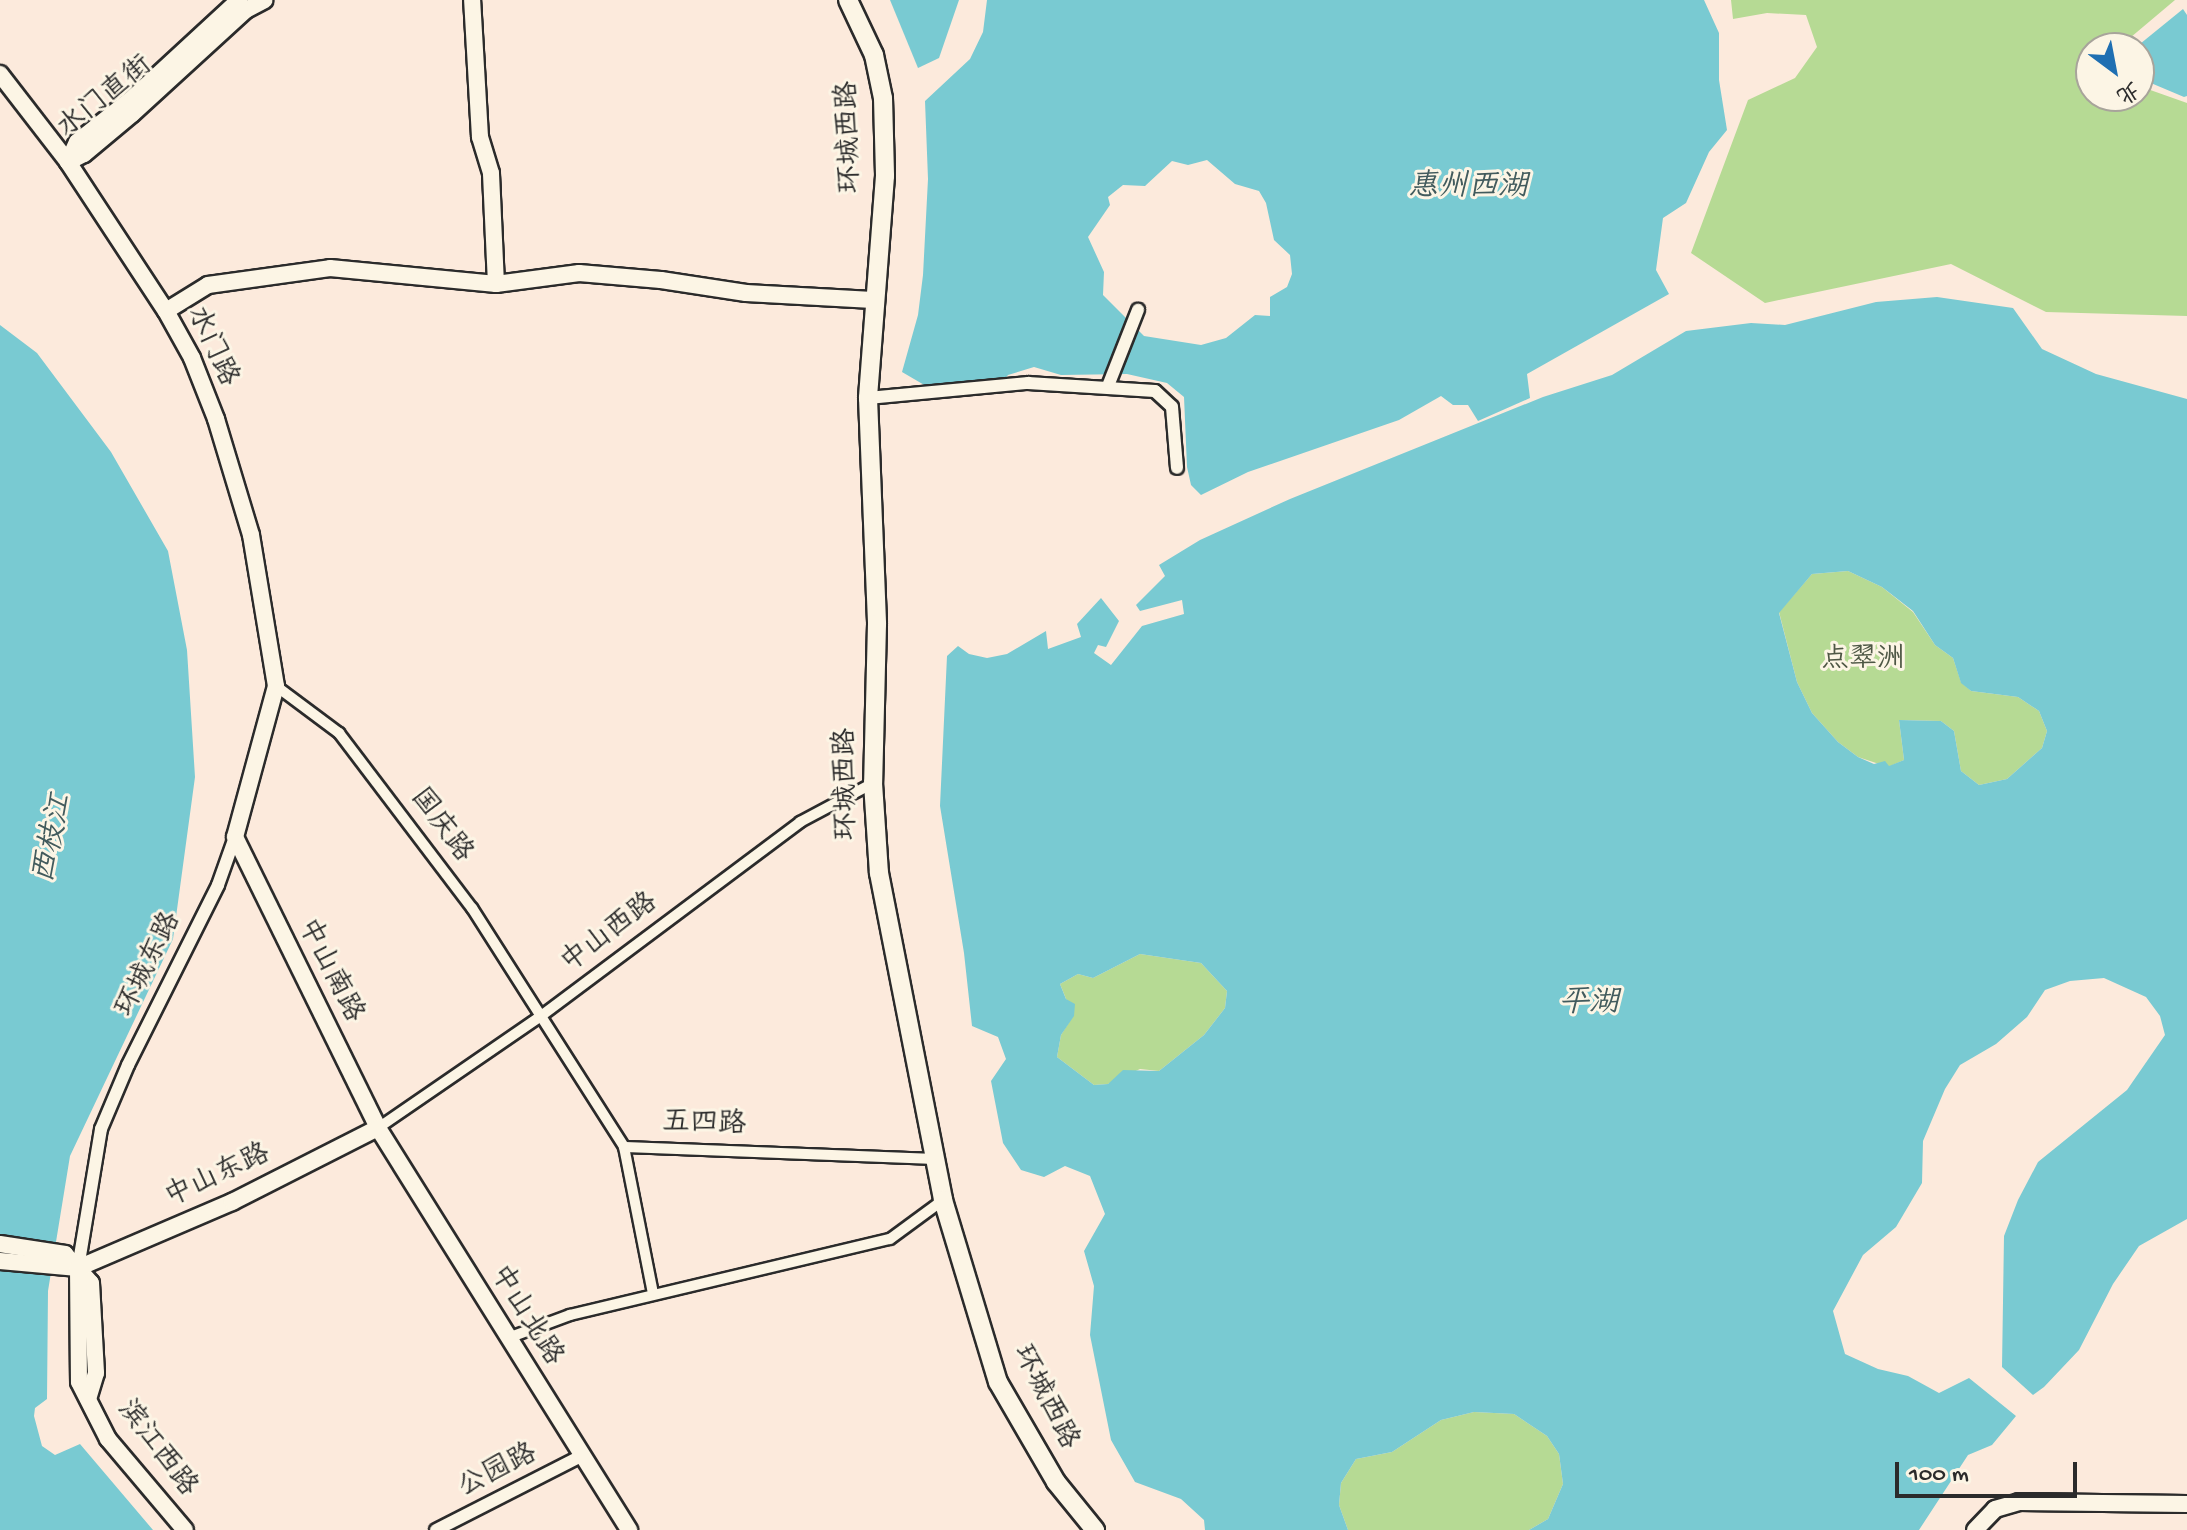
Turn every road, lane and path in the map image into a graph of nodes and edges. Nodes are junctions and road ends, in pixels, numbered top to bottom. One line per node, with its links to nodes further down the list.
1 (265, 0): 4 (street, 水门直街)
2 (472, 0): 7 (street)
3 (848, 0): 8 (main road, 环城西路)
4 (242, 5): 6 (street, 水门直街)
5 (0, 74): 6 (street, 水门路)
6 (68, 162): 10 (street, 水门路)
7 (496, 284): 8 (street); 10 (street)
8 (873, 300): 12 (main road, 环城西路)
9 (1138, 310): 11 (street)
10 (166, 311): 14 (street, 水门路)
11 (1108, 386): 12 (street); 13 (street)
12 (868, 398): 15 (main road, 环城西路)
13 (1177, 468)
14 (276, 686): 16 (street, 环城东路); 17 (street, 国庆路)
15 (873, 783): 17 (street, 中山西路); 20 (main road, 环城西路)
16 (235, 837): 18 (street, 中山南路); 25 (street, 环城东路)
17 (541, 1016): 18 (street, 中山西路); 19 (street, 五四路)
18 (378, 1128): 25 (street, 中山东路); 27 (street, 中山北路)
19 (624, 1147): 20 (street, 五四路); 26 (street)
20 (937, 1159): 21 (main road, 环城西路)
21 (943, 1200): 26 (street); 33 (main road, 环城西路)
22 (0, 1244): 23 (street)
23 (47, 1256): 24 (street); 25 (street)
24 (0, 1261)
25 (78, 1268): 30 (street, 滨江西路)
26 (653, 1294): 27 (street)
27 (508, 1338): 28 (street, 中山北路)
28 (581, 1456): 31 (street, 公园路); 32 (street, 中山北路)
29 (2187, 1504): 34 (street)
30 (185, 1530)
31 (436, 1530)
32 (629, 1530)
33 (1095, 1530)
34 (1975, 1530)

